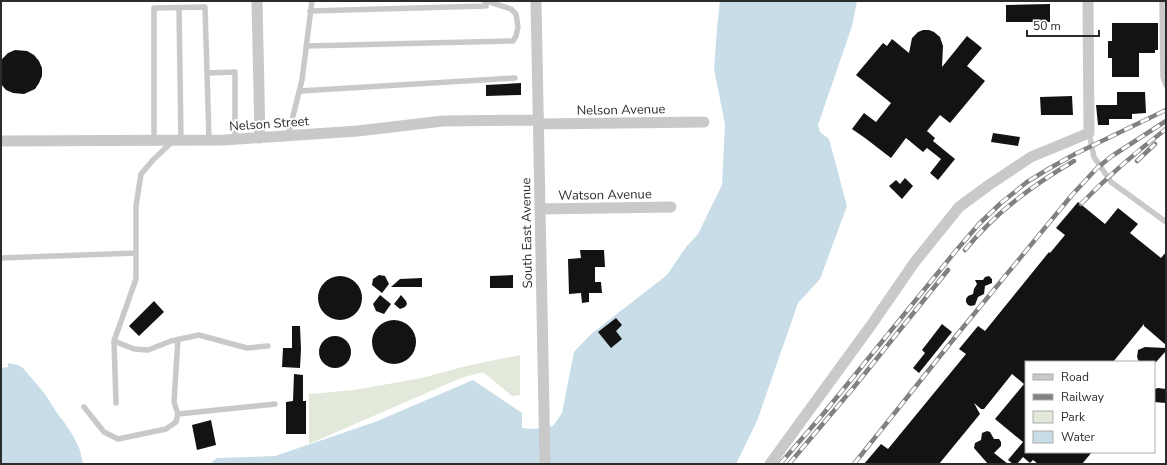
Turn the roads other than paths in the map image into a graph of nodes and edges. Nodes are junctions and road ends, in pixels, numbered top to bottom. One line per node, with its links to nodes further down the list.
1 (257, 1): 18 (street)
2 (312, 1): 8 (lane)
3 (486, 1): 8 (lane); 9 (lane)
4 (536, 1): 14 (street, South East Avenue)
5 (1088, 1): 16 (street)
6 (1162, 1): 12 (lane)
7 (179, 8): 10 (lane); 20 (lane); 21 (lane)
8 (310, 11): 9 (lane)
9 (306, 46): 13 (lane)
10 (208, 73): 19 (lane); 22 (lane)
11 (515, 78): 13 (lane)
12 (1166, 85)
13 (300, 91): 17 (lane)
14 (538, 122): 15 (street, Nelson Avenue); 17 (street, Nelson Street); 25 (street, South East Avenue)
15 (704, 122)
16 (1089, 133): 26 (lane); 37 (street)
17 (288, 136): 18 (street, Nelson Street)
18 (260, 138): 19 (street, Nelson Street)
19 (236, 139): 22 (street, Nelson Street)
20 (154, 140): 21 (street, Nelson Street); 23 (street, Nelson Street)
21 (178, 140): 22 (street, Nelson Street); 27 (lane)
22 (209, 140)
23 (1, 141)
24 (671, 207): 25 (street, Watson Avenue)
25 (540, 209): 36 (street, South East Avenue)
26 (1166, 222)
27 (136, 252): 28 (lane); 30 (lane)
28 (1, 258)
29 (178, 340): 30 (lane); 31 (lane); 35 (lane)
30 (114, 341): 32 (lane)
31 (268, 346)
32 (116, 403)
33 (275, 404): 35 (lane)
34 (84, 407): 35 (lane)
35 (178, 414)
36 (545, 464)
37 (770, 464)

